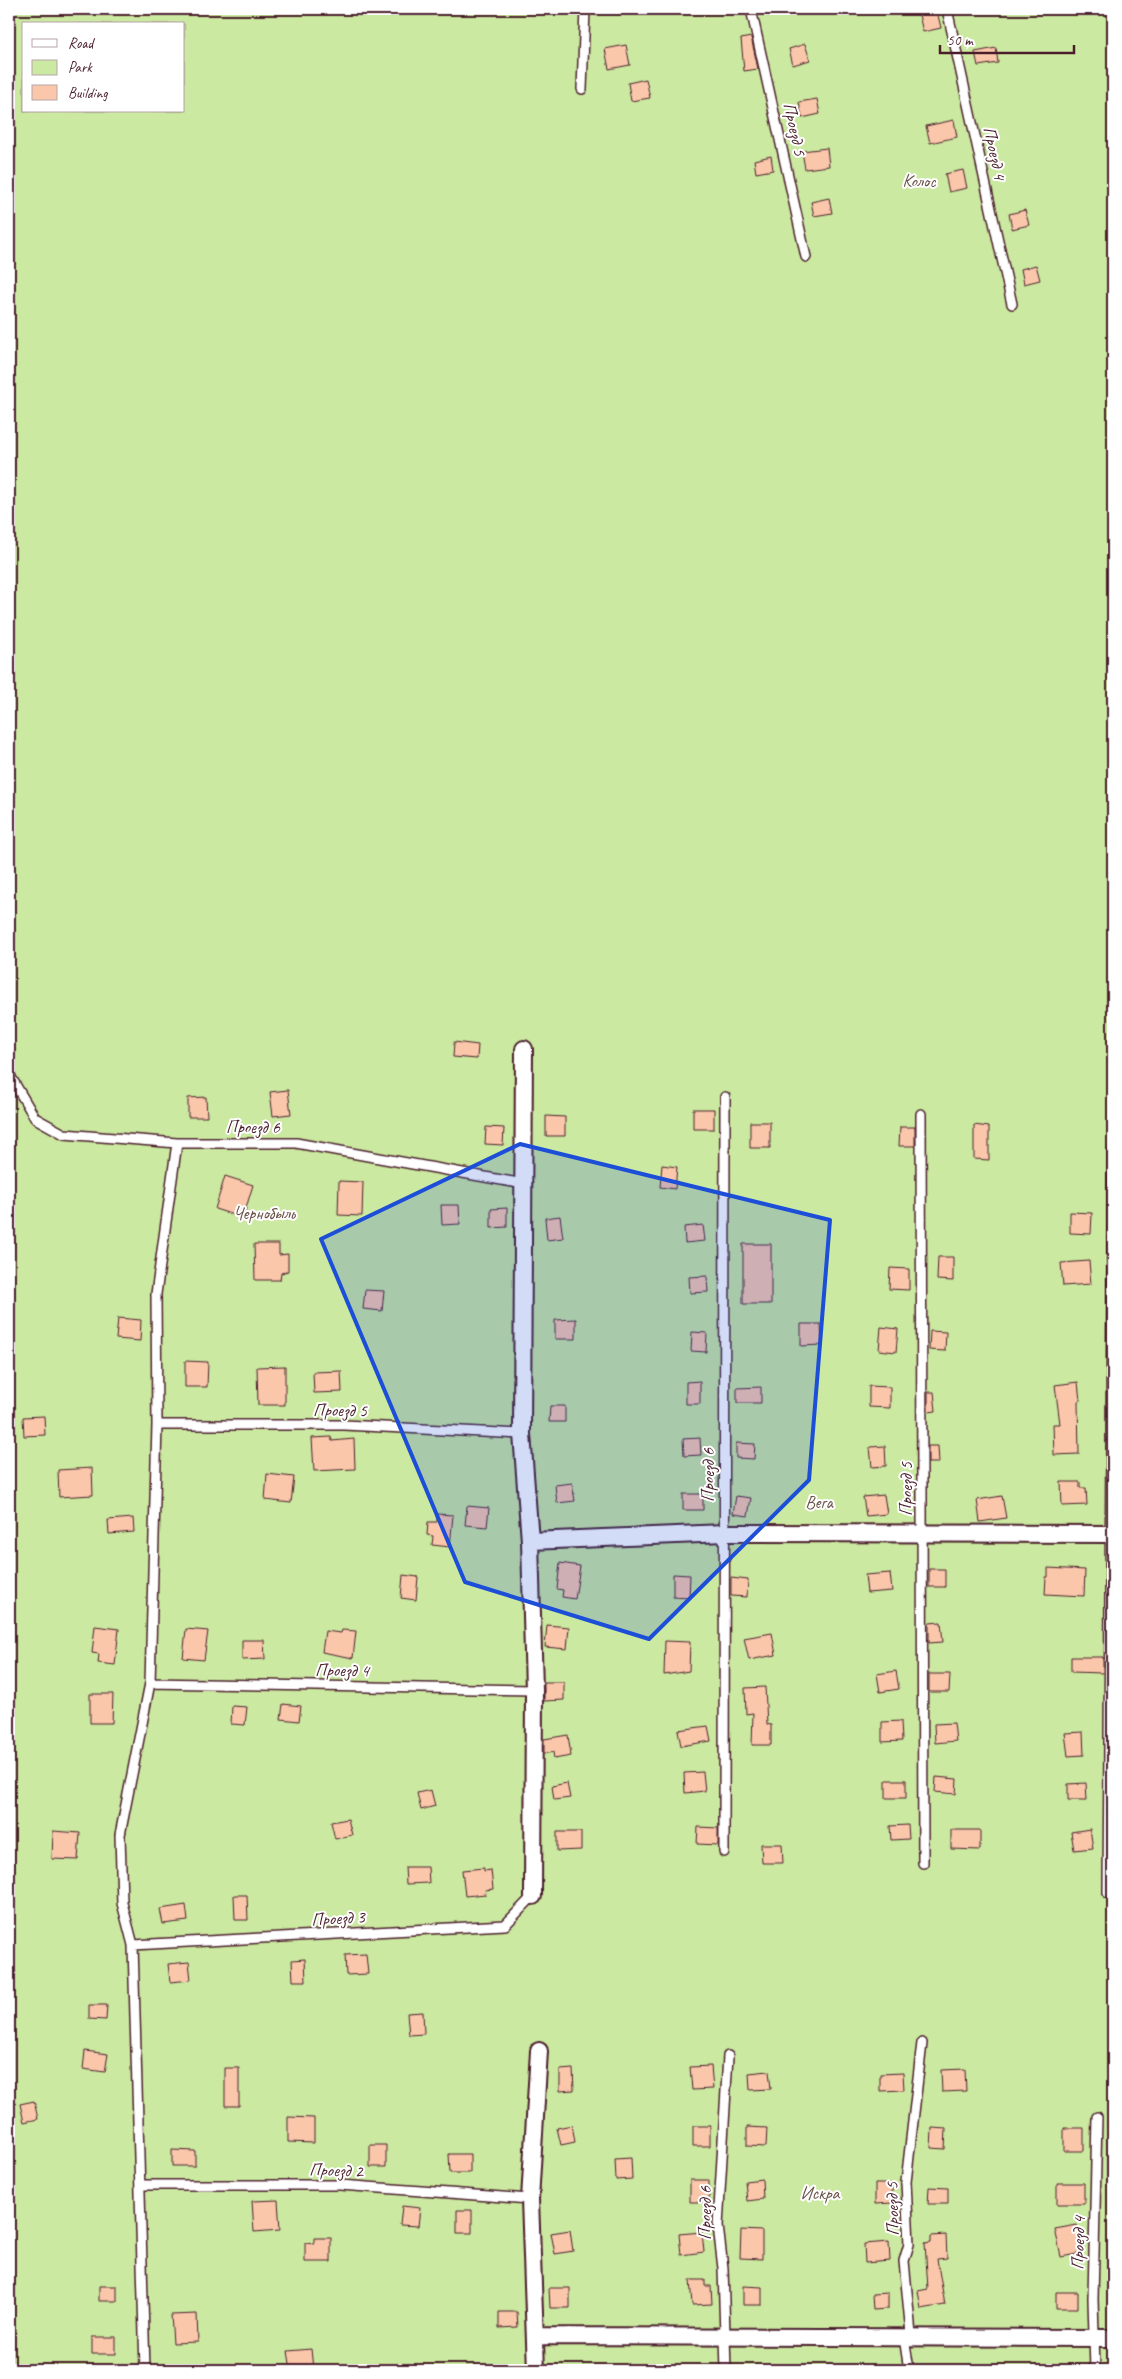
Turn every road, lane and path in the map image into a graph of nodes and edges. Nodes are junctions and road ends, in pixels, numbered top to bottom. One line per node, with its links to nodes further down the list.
1 (585, 9): 4 (lane)
2 (751, 9): 5 (lane, Проезд 5)
3 (947, 9): 6 (lane, Проезд 4)
4 (582, 89)
5 (806, 257)
6 (1012, 304)
7 (524, 1049): 13 (street)
8 (9, 1074): 11 (lane, Проезд 6)
9 (725, 1097): 16 (lane, Проезд 6)
10 (921, 1114): 17 (lane, Проезд 5)
11 (177, 1143): 13 (lane, Проезд 6); 14 (lane)
12 (1113, 1151): 18 (lane)
13 (524, 1184): 15 (street)
14 (157, 1425): 15 (lane, Проезд 5); 20 (lane)
15 (522, 1434): 19 (street)
16 (725, 1533): 17 (street); 19 (street); 22 (lane, Проезд 6)
17 (922, 1533): 18 (street); 23 (lane, Проезд 5)
18 (1112, 1534): 24 (lane)
19 (530, 1541): 21 (street)
20 (150, 1683): 21 (lane, Проезд 4); 26 (lane)
21 (534, 1690): 25 (street)
22 (724, 1852)
23 (923, 1864)
24 (1108, 1893)
25 (532, 1896): 26 (lane, Проезд 3)
26 (133, 1945): 31 (lane)
27 (922, 2043): 35 (lane, Проезд 5)
28 (539, 2051): 32 (street)
29 (728, 2056): 34 (lane, Проезд 6)
30 (1098, 2117): 36 (lane, Проезд 4)
31 (140, 2186): 32 (lane, Проезд 2); 38 (lane)
32 (530, 2199): 33 (street)
33 (536, 2336): 34 (street); 39 (street)
34 (726, 2336): 35 (street); 40 (lane, Проезд 6)
35 (904, 2337): 36 (street); 41 (lane, Проезд 5)
36 (1095, 2338): 37 (street); 42 (lane, Проезд 4)
37 (1113, 2338)
38 (145, 2370)
39 (536, 2370)
40 (726, 2370)
41 (909, 2370)
42 (1095, 2370)

